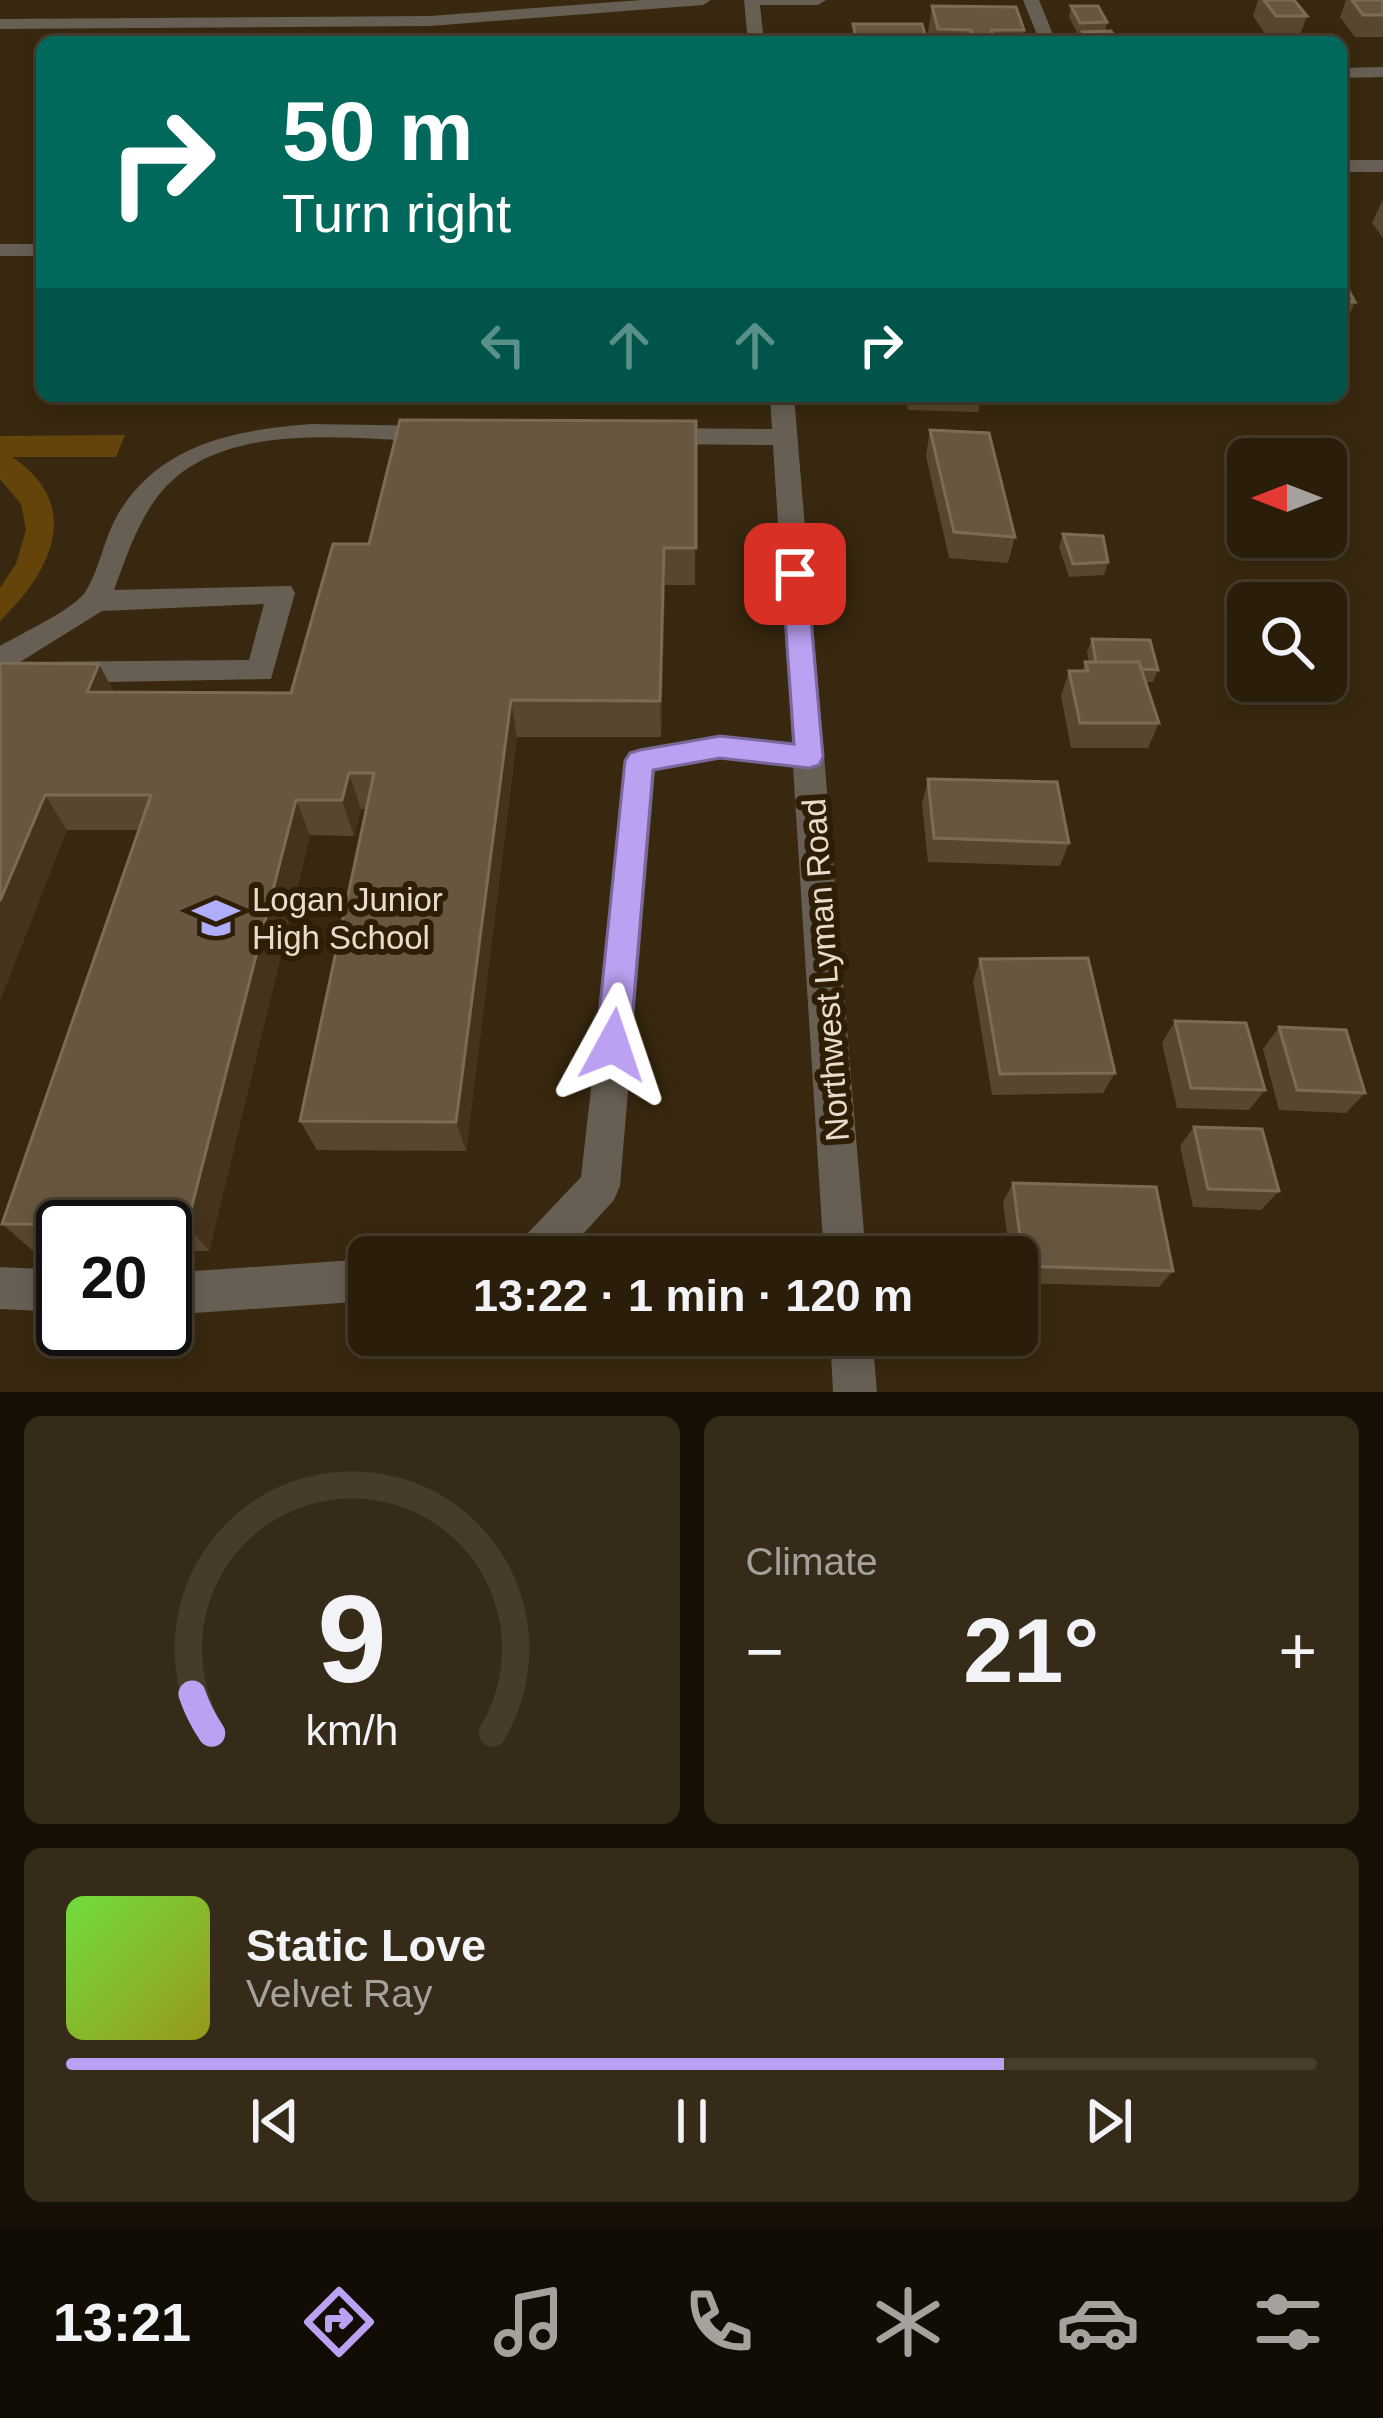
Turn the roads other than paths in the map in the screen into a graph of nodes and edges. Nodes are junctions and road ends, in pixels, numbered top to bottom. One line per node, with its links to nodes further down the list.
1 (703, 0): 6 (street)
2 (752, 0): 8 (street)
3 (761, 0): 4 (street)
4 (818, 0)
5 (1031, 0): 9 (street)
6 (551, 6): 7 (street)
7 (0, 24)
8 (756, 36)
9 (1046, 36)
10 (1347, 73): 11 (street)
11 (1383, 73)
12 (1347, 166): 13 (street)
13 (1383, 166)
14 (0, 250): 15 (street)
15 (36, 250)
16 (782, 402): 19 (street, Northwest Lyman Road)
17 (452, 434): 20 (street)
18 (641, 436): 19 (street)
19 (784, 437): 23 (street, Northwest Lyman Road)
20 (96, 601): 21 (street); 22 (street)
21 (0, 660)
22 (0, 673)
23 (809, 757): 24 (street); 25 (street, Northwest Lyman Road)
24 (553, 1236)
25 (843, 1236)
26 (348, 1281): 29 (street)
27 (0, 1288): 28 (street)
28 (36, 1290)
29 (192, 1292)
30 (852, 1356): 31 (street)
31 (855, 1392)

